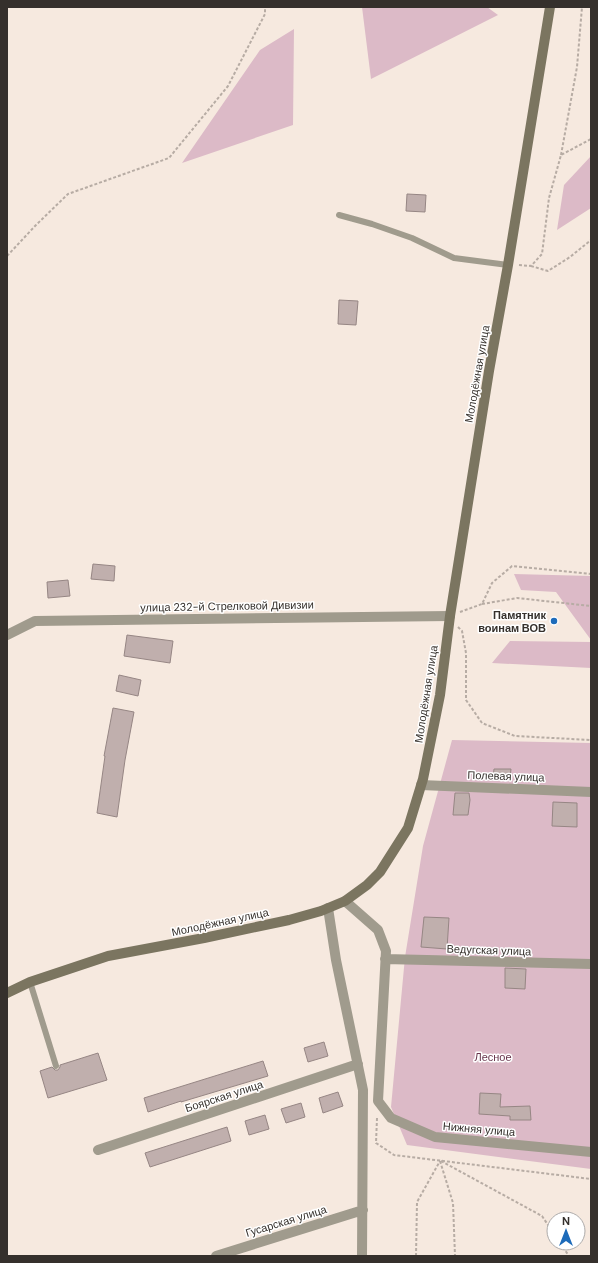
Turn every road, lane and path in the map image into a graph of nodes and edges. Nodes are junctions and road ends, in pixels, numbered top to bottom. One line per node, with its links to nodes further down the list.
1 (265, 7): 8 (path)
2 (550, 7): 9 (main road, Молодёжная улица)
3 (582, 7): 5 (path)
4 (591, 138): 5 (path)
5 (561, 155): 10 (path)
6 (339, 215): 9 (lane)
7 (591, 240): 10 (path)
8 (7, 256)
9 (508, 265): 10 (path); 14 (main road, Молодёжная улица)
10 (531, 266)
11 (591, 574): 12 (path)
12 (482, 604): 13 (path); 14 (path)
13 (591, 606)
14 (450, 616): 15 (street, улица 232-й Стрелковой Дивизии); 16 (path); 17 (main road, Молодёжная улица)
15 (7, 635)
16 (591, 740)
17 (421, 785): 18 (street, Полевая улица); 19 (main road, Молодёжная улица)
18 (591, 792)
19 (345, 901): 20 (main road, Молодёжная улица); 21 (street)
20 (328, 908): 23 (main road, Молодёжная улица); 25 (street)
21 (386, 959): 22 (street, Ведугская улица); 27 (street)
22 (591, 964)
23 (30, 982): 24 (main road, Молодёжная улица); 26 (lane)
24 (7, 993)
25 (358, 1064): 28 (street, Боярская улица); 32 (street)
26 (56, 1066)
27 (378, 1101): 29 (street, Нижняя улица); 30 (path)
28 (98, 1150)
29 (591, 1152)
30 (440, 1161): 31 (path); 33 (path); 36 (path); 37 (path)
31 (591, 1179)
32 (363, 1210): 34 (street, Гусарская улица); 35 (street)
33 (546, 1222)
34 (216, 1256)
35 (362, 1256)
36 (416, 1256)
37 (455, 1256)

